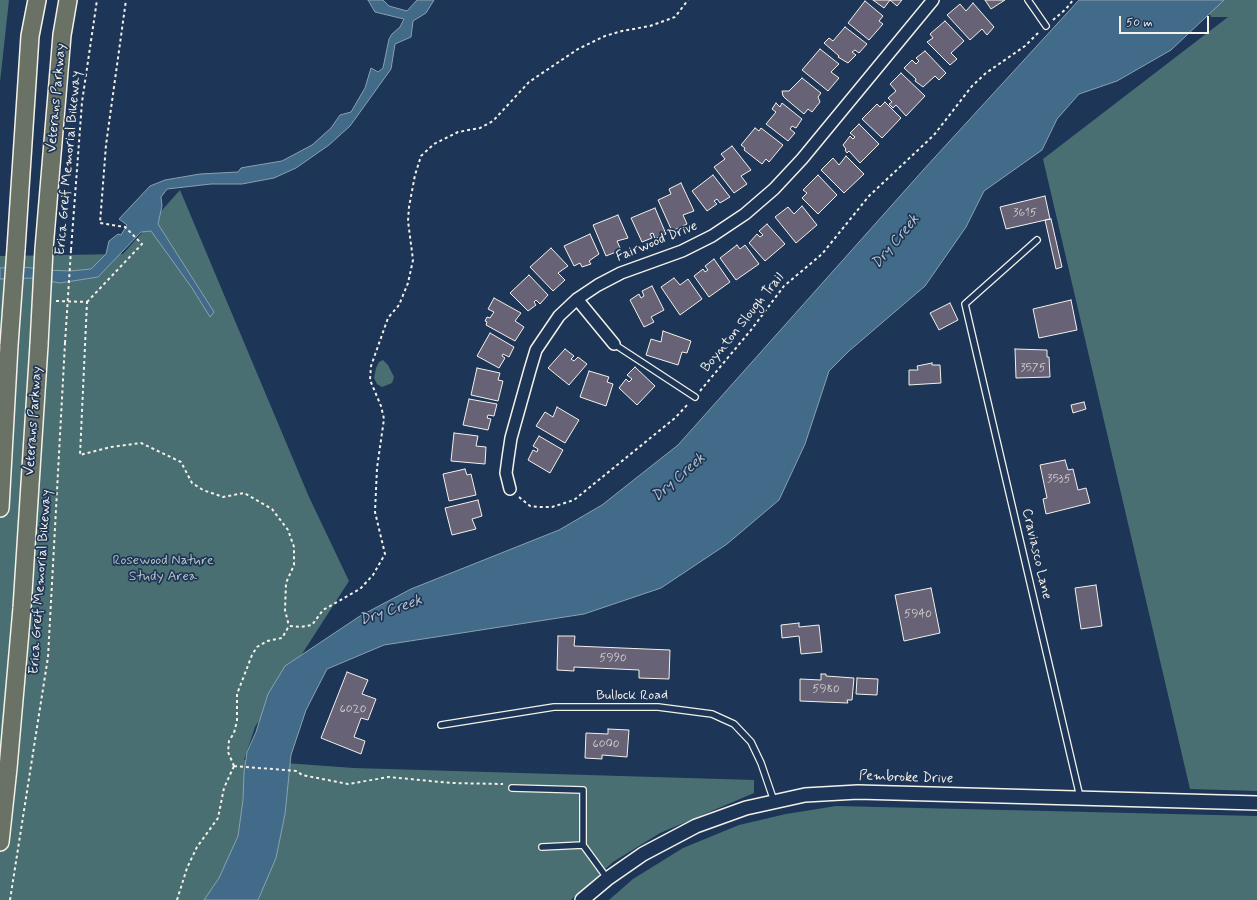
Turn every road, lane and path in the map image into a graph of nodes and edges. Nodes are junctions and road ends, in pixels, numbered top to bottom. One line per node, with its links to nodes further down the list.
1 (37, 0): 17 (main road, Veterans Parkway, bridge)
2 (68, 0): 26 (main road, Veterans Parkway, bridge)
3 (97, 0): 30 (path, Erica Greif Memorial Bikeway, bridge)
4 (126, 0): 13 (path)
5 (688, 0): 18 (path)
6 (933, 0): 11 (street, Fairwood Drive)
7 (1028, 0): 9 (lane)
8 (1073, 0): 9 (path, Boynton Slough Trail)
9 (1046, 26): 15 (path, Boynton Slough Trail)
10 (1036, 240): 23 (lane, Craviasco Lane)
11 (577, 299): 14 (street); 16 (street, Fairwood Drive)
12 (55, 301): 13 (path)
13 (87, 302): 18 (path)
14 (614, 344): 15 (lane)
15 (695, 397): 16 (path, Boynton Slough Trail)
16 (510, 489)
17 (0, 508)
18 (289, 626): 20 (path)
19 (440, 725): 24 (lane, Bullock Road)
20 (234, 766): 21 (path); 31 (path)
21 (503, 784)
22 (512, 788): 27 (lane)
23 (1081, 800): 24 (street, Pembroke Drive); 25 (street, Pembroke Drive)
24 (774, 801): 29 (street, Pembroke Drive)
25 (1257, 803)
26 (0, 842)
27 (583, 846): 28 (lane); 29 (lane)
28 (542, 847)
29 (607, 879): 32 (street, Pembroke Drive)
30 (10, 900)
31 (177, 900)
32 (582, 900)

